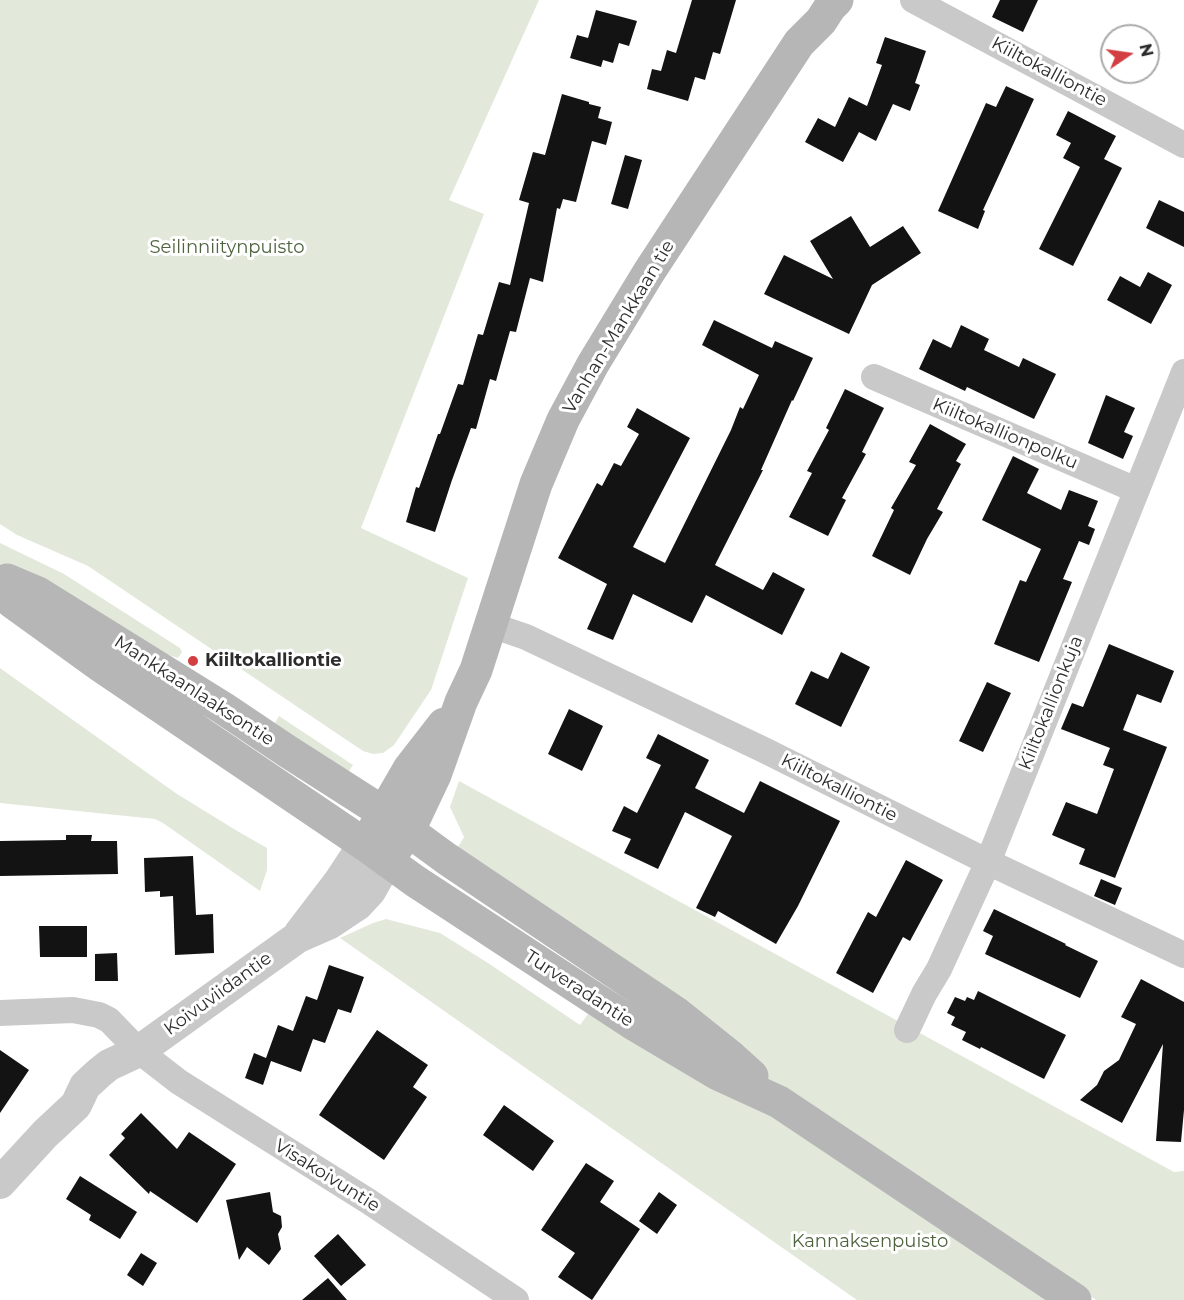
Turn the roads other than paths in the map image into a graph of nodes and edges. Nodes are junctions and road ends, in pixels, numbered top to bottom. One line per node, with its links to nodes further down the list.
1 (810, 0): 4 (main road, Vanhan-Mankkaan tie)
2 (837, 0): 4 (main road, Vanhan-Mankkaan tie)
3 (913, 0): 5 (street, Kiiltokalliontie)
4 (798, 43): 11 (main road, Vanhan-Mankkaan tie)
5 (1184, 145)
6 (1184, 372): 8 (street, Kiiltokallionkuja)
7 (874, 376): 8 (street, Kiiltokallionpolku)
8 (1136, 490): 14 (street, Kiiltokallionkuja)
9 (0, 577): 12 (main road, Mankkaanlaaksontie)
10 (0, 590): 13 (main road, Mankkaanlaaksontie)
11 (491, 625): 12 (main road, Vanhan-Mankkaan tie); 14 (street, Kiiltokalliontie)
12 (396, 821): 13 (main road, Vanhan-Mankkaan tie); 19 (main road, Turveradantie)
13 (376, 853): 18 (street, Koivuviidantie); 19 (main road, Turveradantie)
14 (988, 862): 15 (street, Kiiltokalliontie); 17 (street, Kiiltokallionkuja)
15 (1184, 955)
16 (0, 1013): 18 (street, Visakoivuntie)
17 (907, 1030)
18 (139, 1051): 20 (street, Koivuviidantie); 21 (street, Visakoivuntie)
19 (779, 1102): 22 (main road, Turveradantie)
20 (0, 1183)
21 (516, 1300)
22 (1075, 1300)

